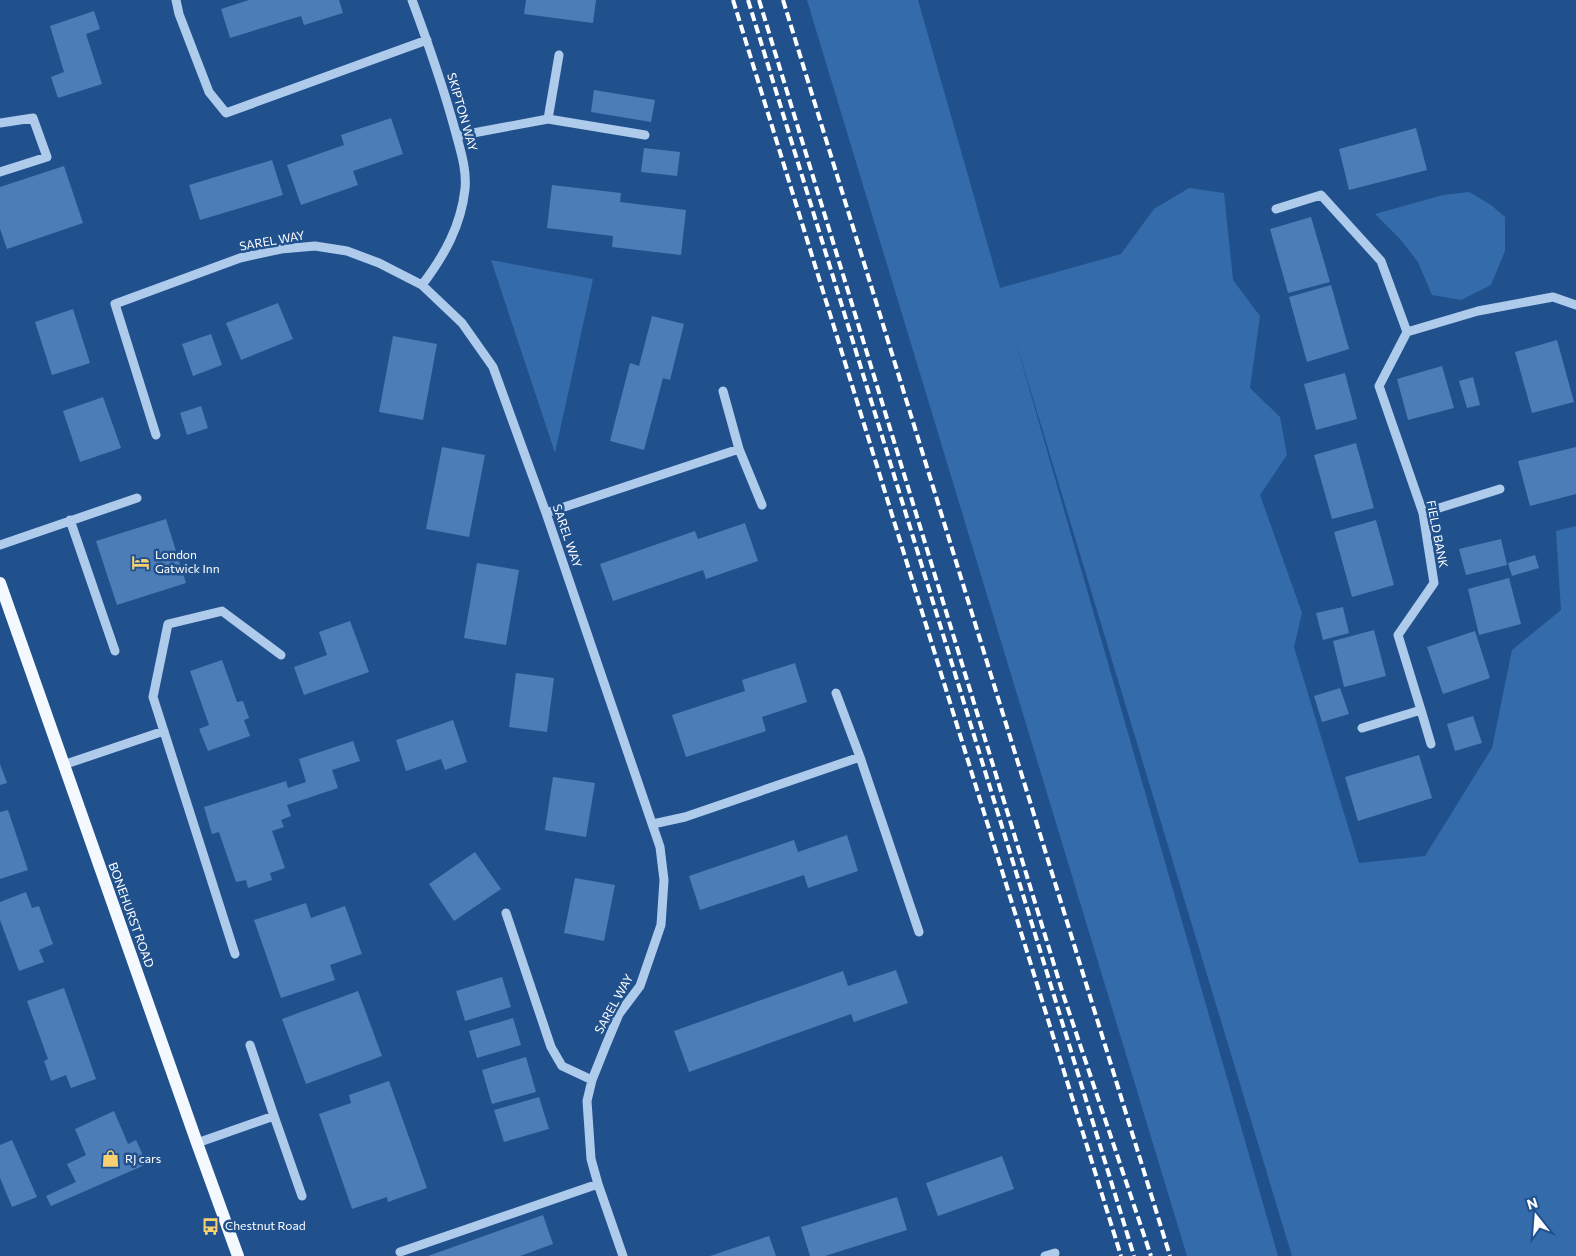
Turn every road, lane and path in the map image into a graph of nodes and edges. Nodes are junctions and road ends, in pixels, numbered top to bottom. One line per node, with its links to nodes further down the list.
1 (176, 0): 3 (street)
2 (412, 0): 3 (street, SKIPTON WAY)
3 (427, 40): 8 (street, SKIPTON WAY)
4 (559, 54): 5 (street)
5 (548, 119): 7 (street); 8 (street)
6 (0, 123): 9 (street)
7 (645, 135)
8 (457, 136): 11 (street, SKIPTON WAY)
9 (0, 172)
10 (1276, 209): 13 (street)
11 (422, 285): 15 (street, SAREL WAY); 20 (street, SAREL WAY)
12 (1576, 306): 13 (street)
13 (1406, 332): 21 (street, FIELD BANK)
14 (723, 391): 16 (street)
15 (156, 435)
16 (738, 449): 19 (street); 20 (street)
17 (1500, 489): 21 (street)
18 (137, 498): 22 (street)
19 (762, 505)
20 (546, 513): 35 (street, SAREL WAY)
21 (1423, 513): 29 (street, FIELD BANK)
22 (70, 520): 23 (street); 26 (street)
23 (0, 544)
24 (0, 583): 25 (main road, BONEHURST ROAD)
25 (2, 598): 34 (main road, BONEHURST ROAD)
26 (115, 652)
27 (281, 655): 31 (street)
28 (836, 693): 33 (street)
29 (1421, 710): 30 (street); 32 (street, FIELD BANK)
30 (1362, 728)
31 (164, 731): 34 (street); 38 (street)
32 (1431, 744)
33 (860, 757): 35 (street); 37 (street)
34 (63, 765): 42 (main road, BONEHURST ROAD)
35 (653, 824): 40 (street, SAREL WAY)
36 (506, 913): 40 (street)
37 (919, 932)
38 (235, 954)
39 (250, 1045): 41 (street)
40 (592, 1080): 43 (street, SAREL WAY)
41 (274, 1116): 42 (street); 44 (street)
42 (197, 1143): 47 (main road, BONEHURST ROAD)
43 (598, 1184): 45 (street); 48 (street, SAREL WAY)
44 (302, 1196)
45 (400, 1252)
46 (1055, 1253): 49 (street)
47 (238, 1256)
48 (624, 1256)
49 (1045, 1256)

